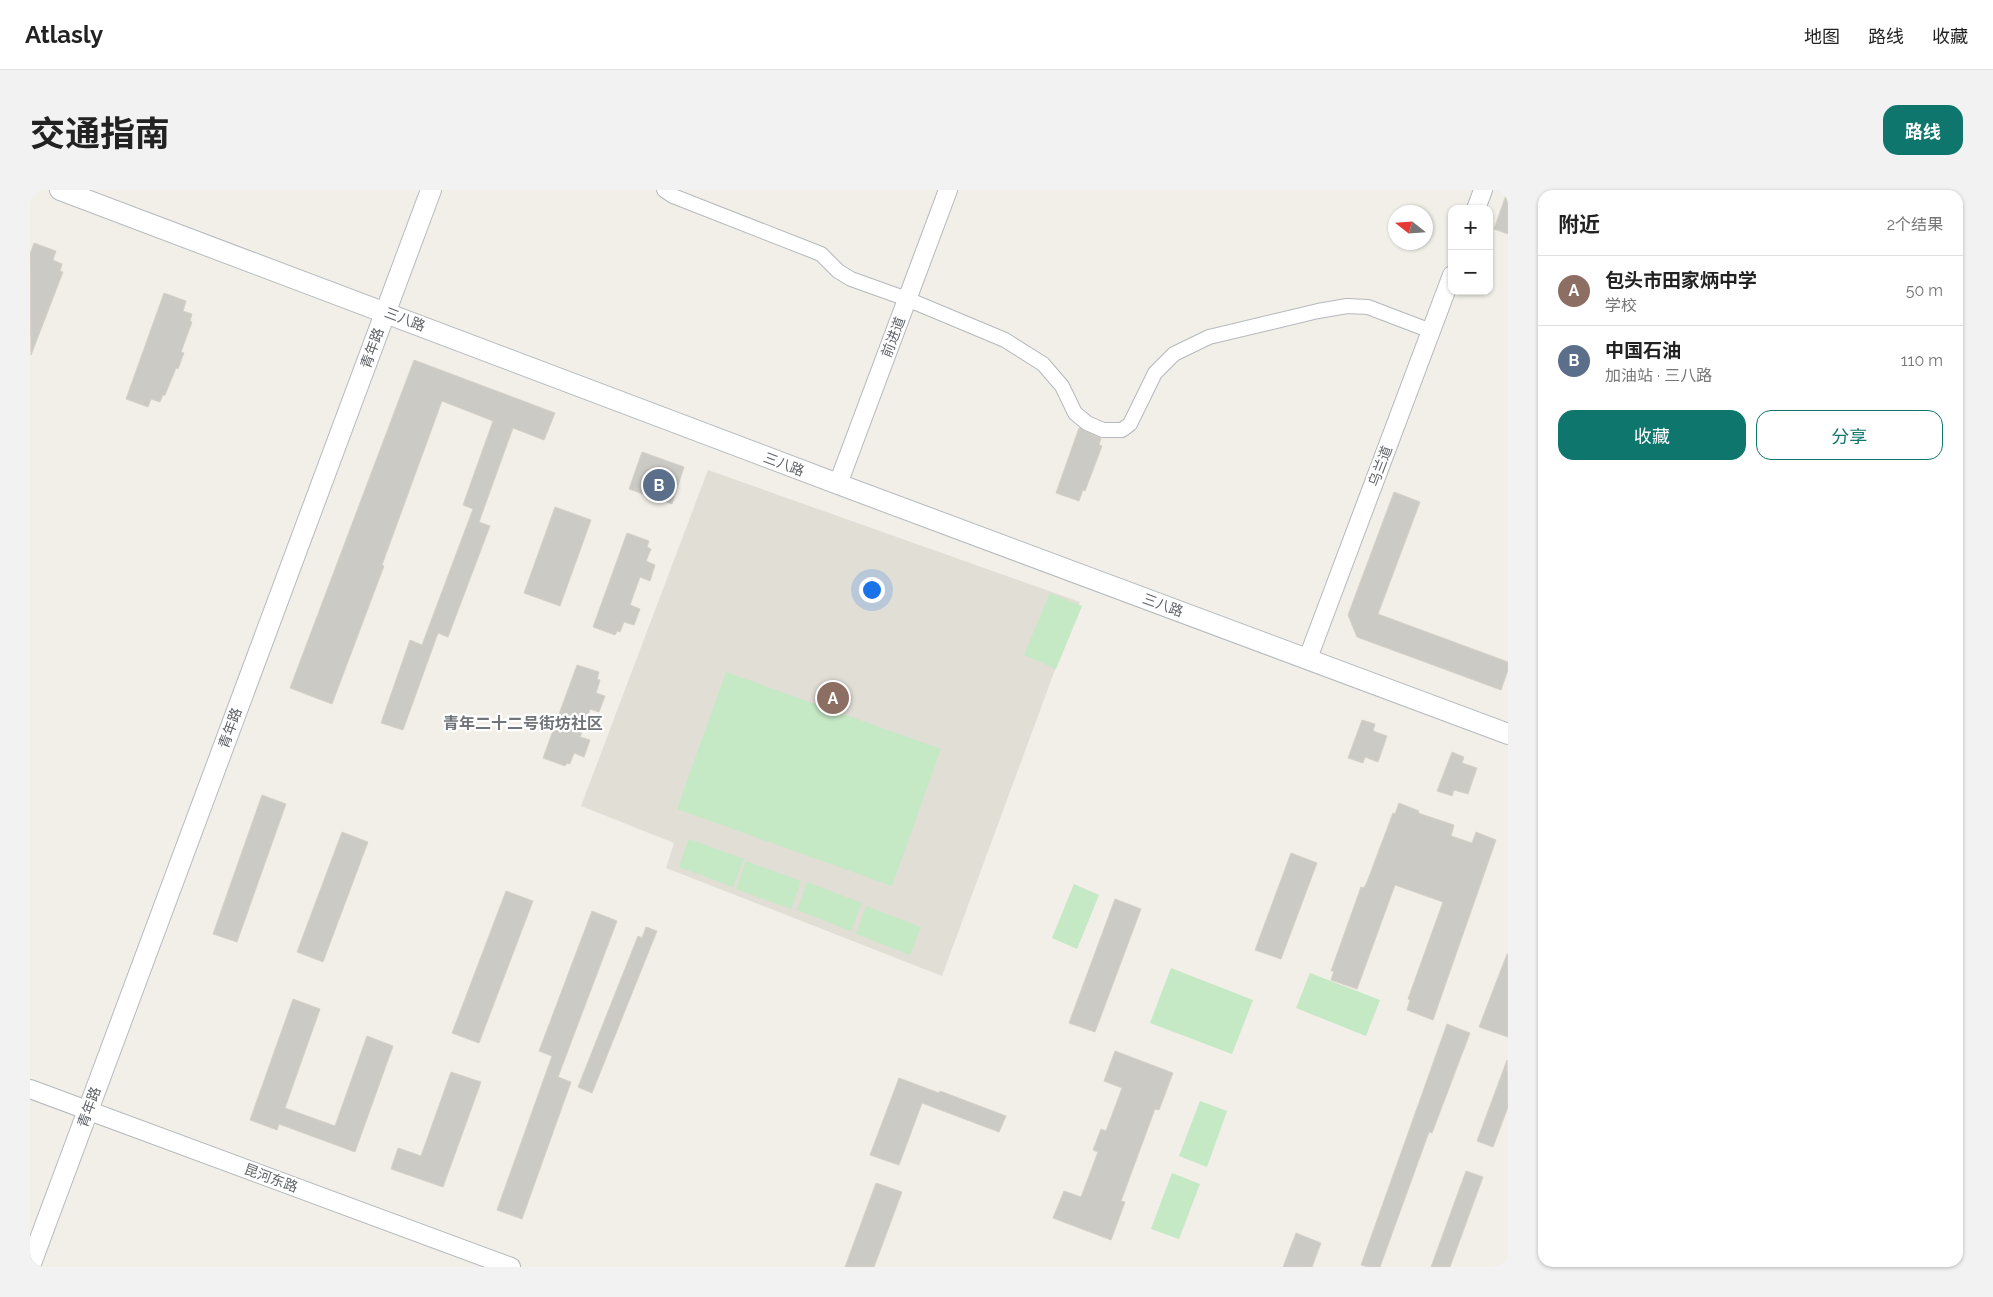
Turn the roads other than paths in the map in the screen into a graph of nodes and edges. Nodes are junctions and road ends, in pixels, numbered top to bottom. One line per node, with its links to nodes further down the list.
1 (60, 190): 9 (main road, 三八路)
2 (432, 190): 9 (main road, 青年路)
3 (664, 190): 8 (street)
4 (948, 190): 8 (street, 前进道)
5 (1484, 190): 6 (street)
6 (1478, 205)
7 (1448, 285): 10 (street, 乌兰道)
8 (908, 299): 10 (street); 11 (street, 前进道)
9 (385, 311): 11 (main road, 三八路); 15 (main road, 青年路)
10 (1431, 330): 12 (street, 乌兰道)
11 (838, 484): 12 (main road, 三八路)
12 (1308, 658): 13 (main road, 三八路)
13 (1508, 734)
14 (30, 1089): 15 (street, 昆河东路)
15 (88, 1111): 16 (main road, 青年路); 17 (street, 昆河东路)
16 (30, 1266)
17 (511, 1267)

